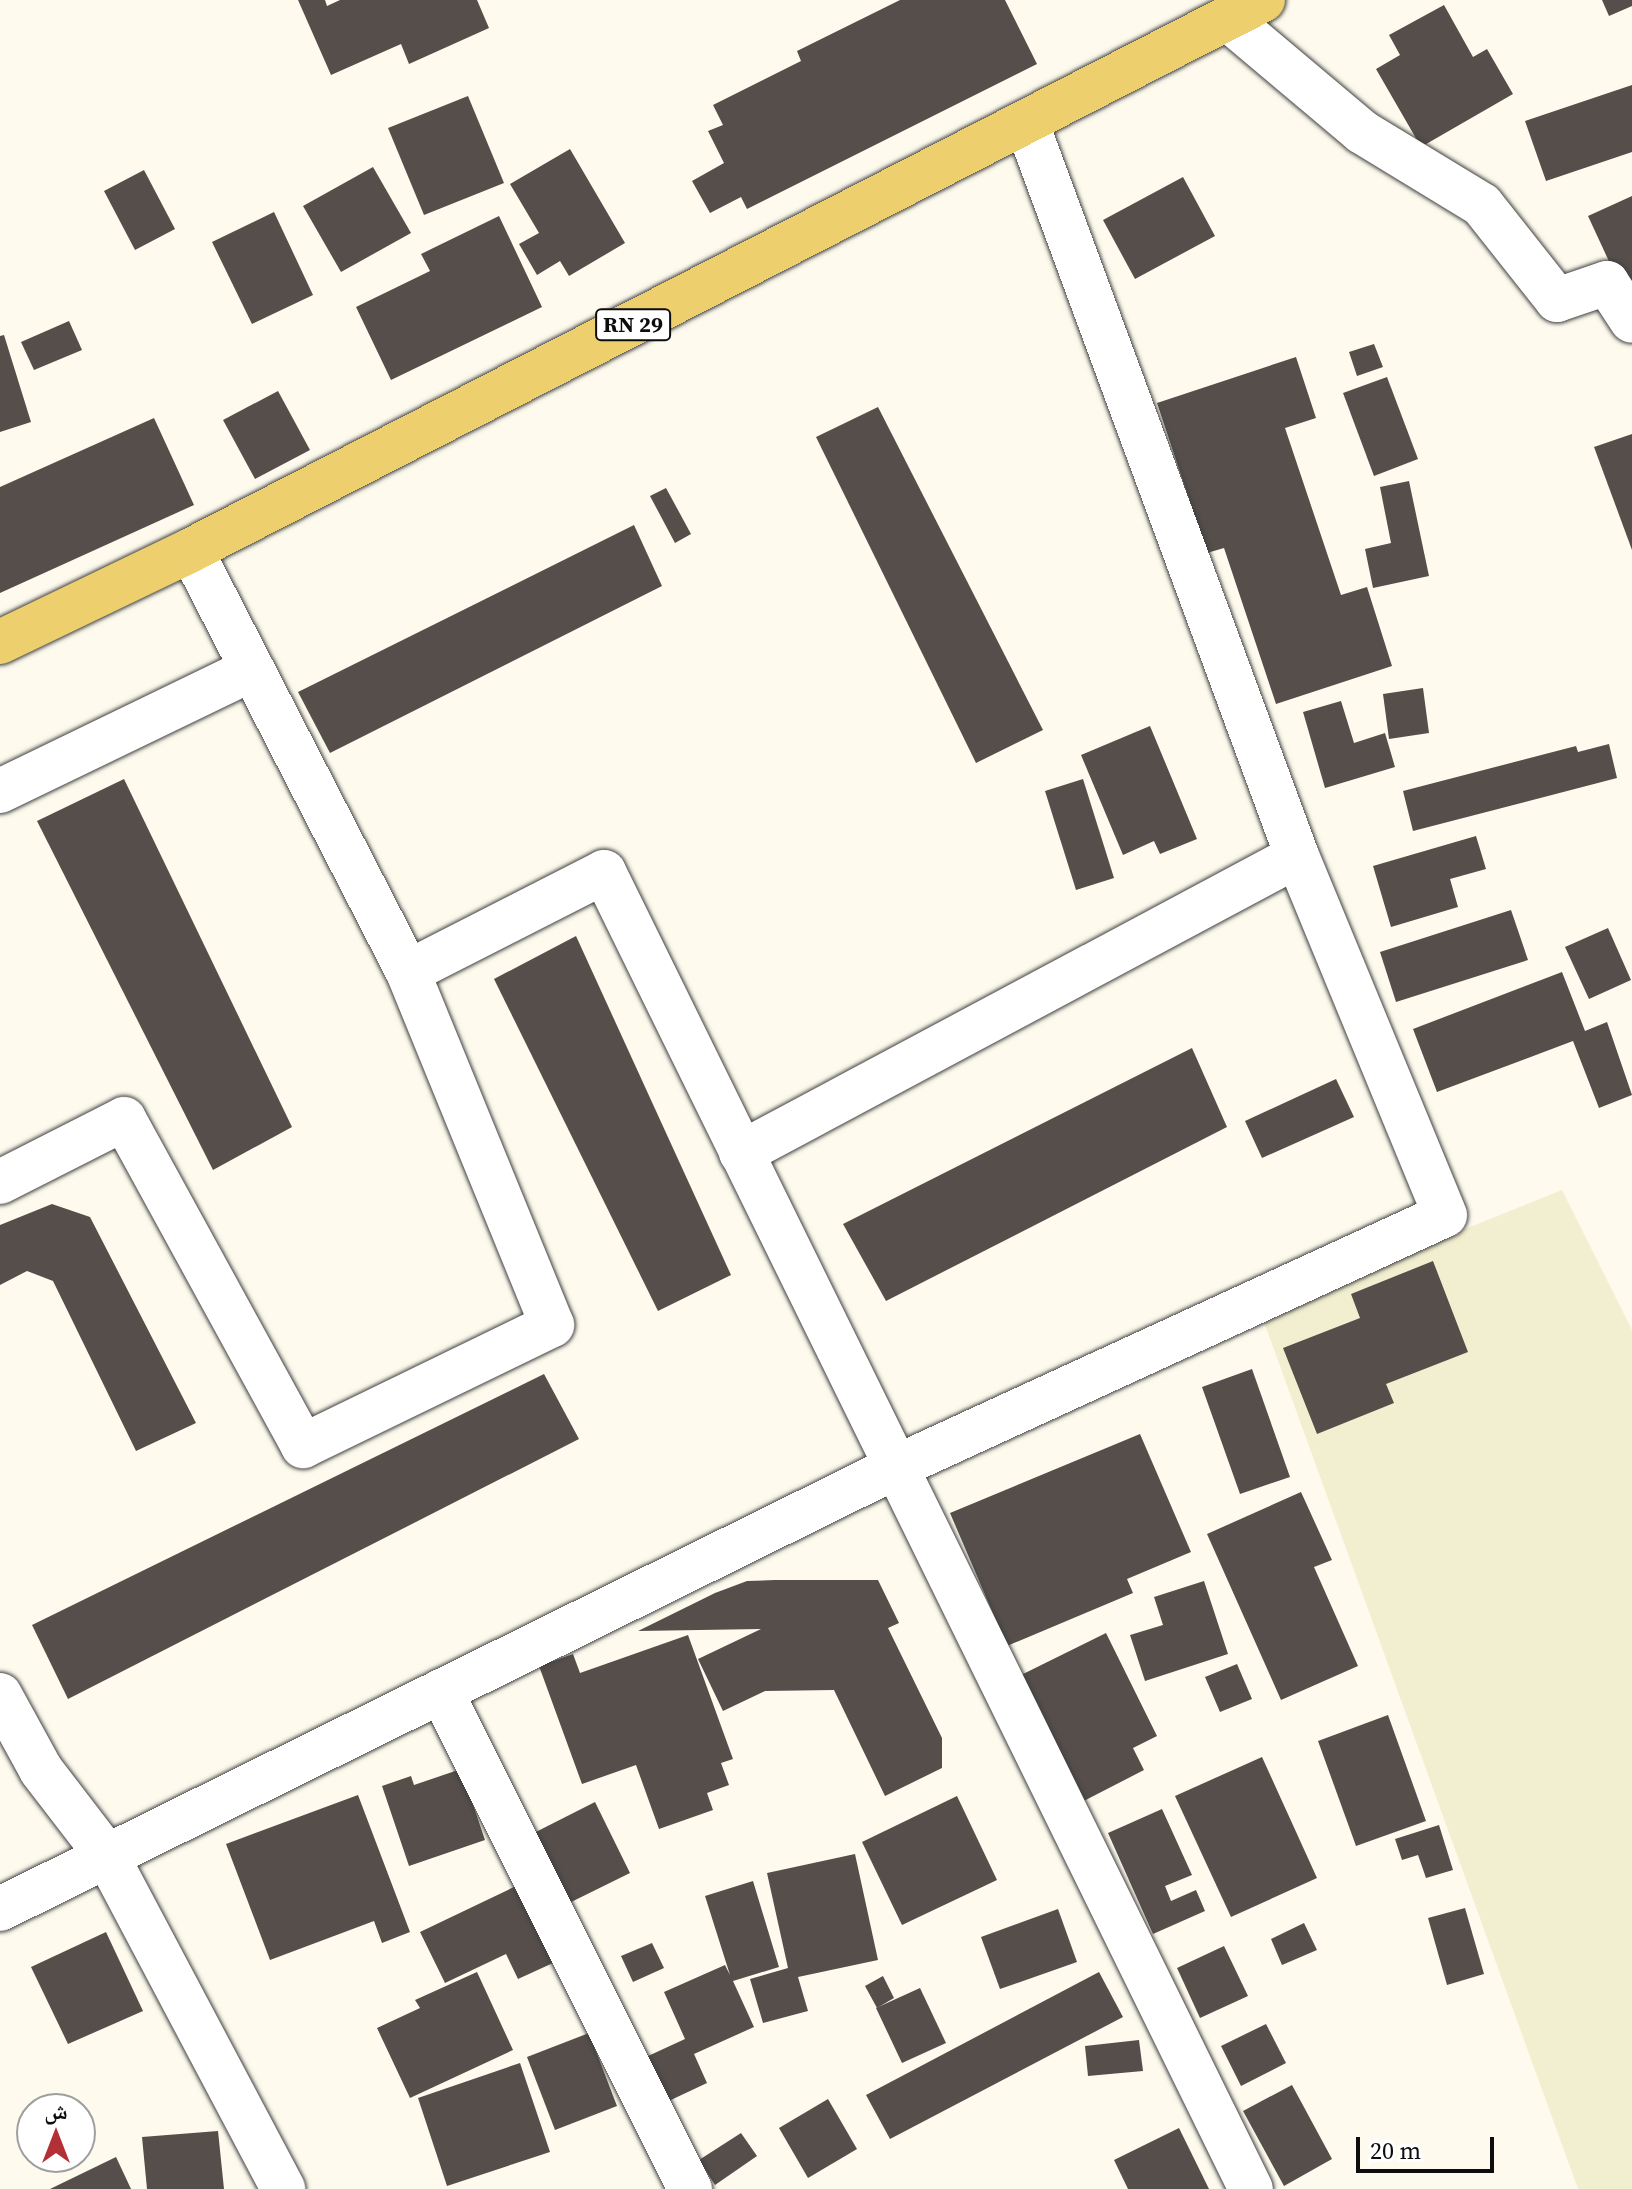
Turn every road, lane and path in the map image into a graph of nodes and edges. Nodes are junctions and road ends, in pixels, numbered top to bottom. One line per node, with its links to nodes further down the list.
1 (1245, 9): 2 (main road, RN 29); 3 (street)
2 (1027, 124): 4 (main road, RN 29); 8 (street)
3 (1632, 321)
4 (191, 550): 5 (main road, RN 29); 6 (street)
5 (0, 642)
6 (252, 669): 7 (street); 9 (street)
7 (0, 791)
8 (1297, 856): 10 (street); 12 (street)
9 (408, 972): 10 (street); 11 (street)
10 (741, 1153): 12 (street)
11 (0, 1182)
12 (894, 1468): 13 (street); 19 (street)
13 (441, 1691): 15 (street); 18 (street)
14 (0, 1695): 15 (street)
15 (107, 1856): 16 (street); 17 (street)
16 (0, 1909)
17 (283, 2189)
18 (690, 2189)
19 (1251, 2189)

